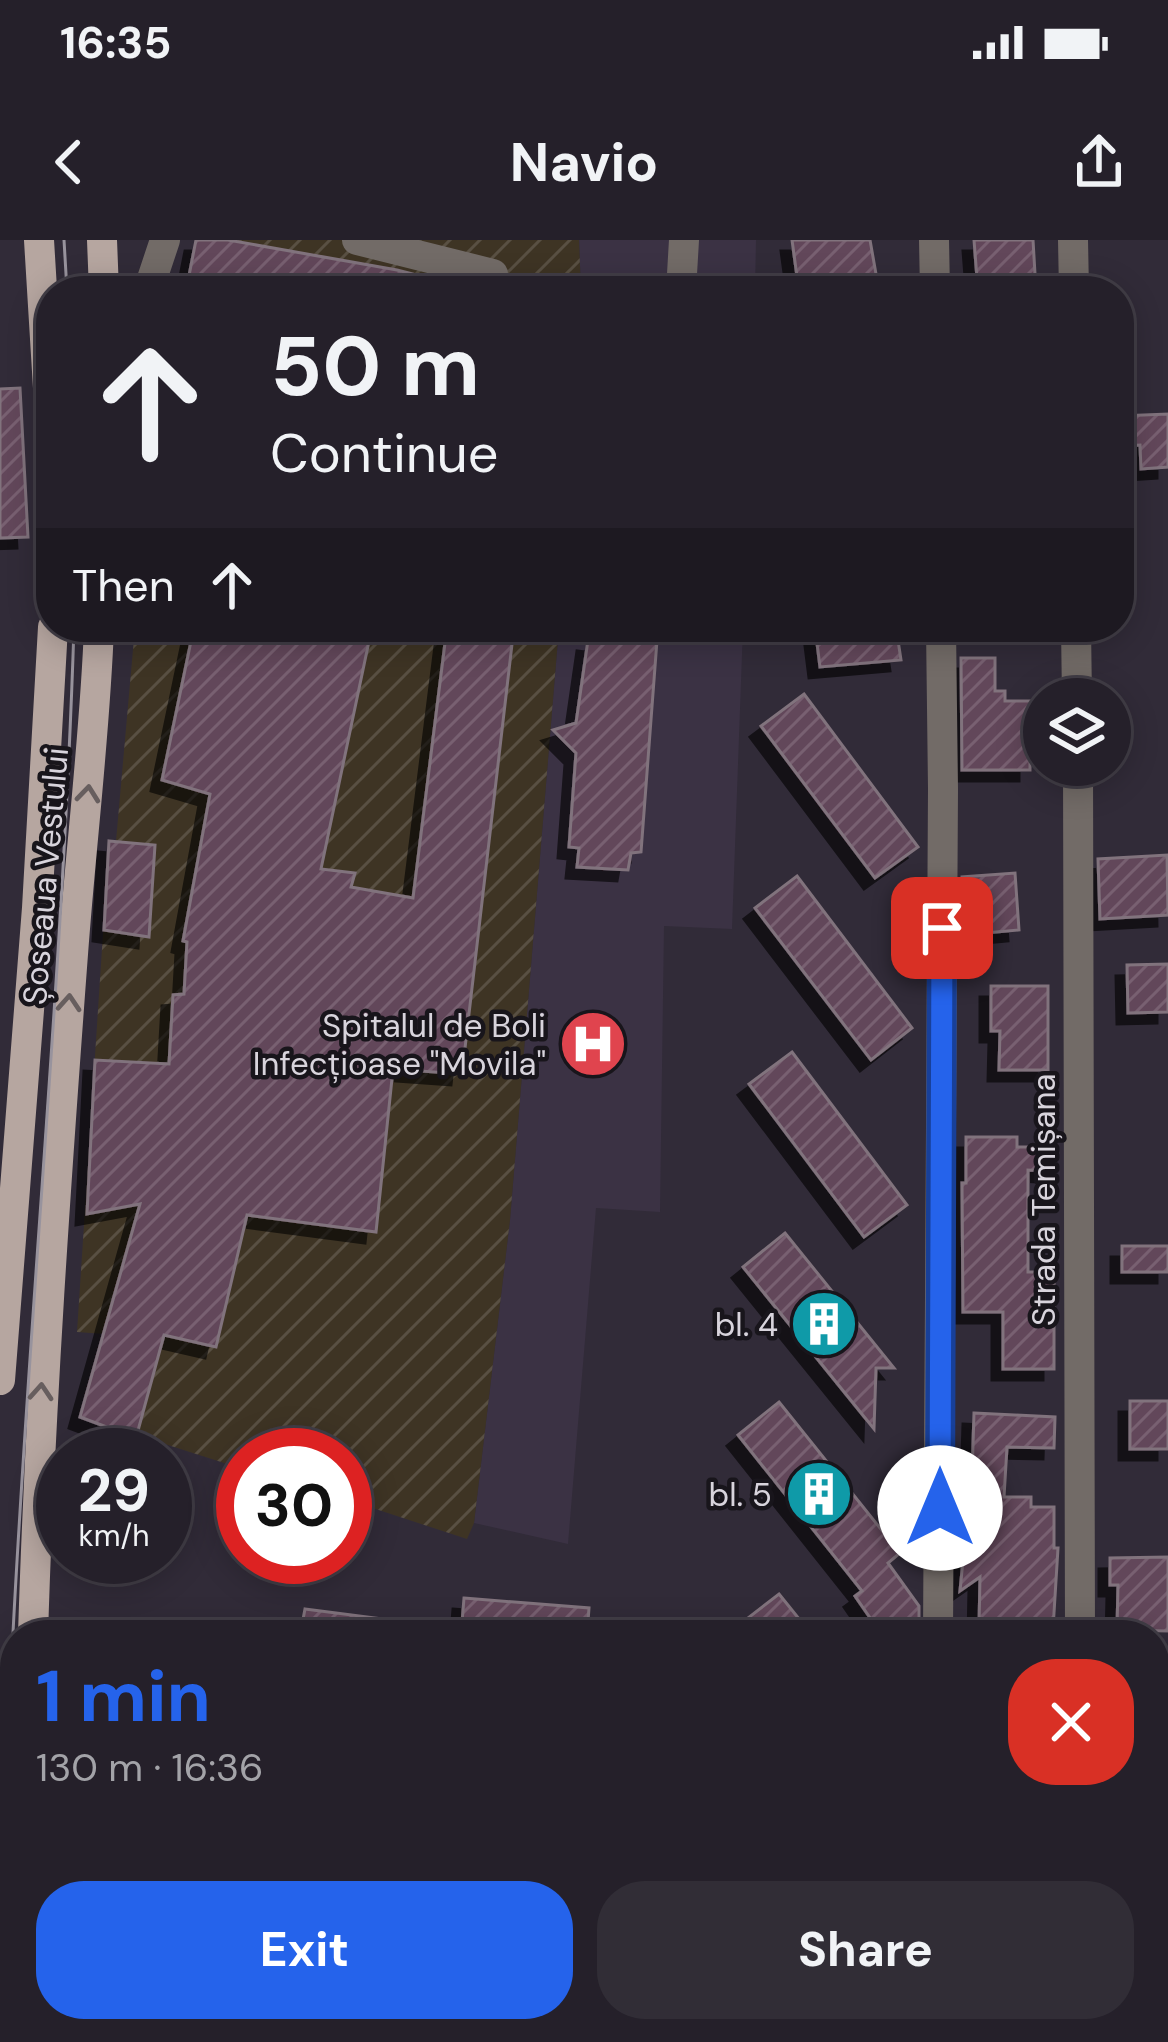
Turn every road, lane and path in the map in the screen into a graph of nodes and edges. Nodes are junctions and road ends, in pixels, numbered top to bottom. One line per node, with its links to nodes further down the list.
1 (39, 240): 8 (main road)
2 (102, 240): 9 (main road)
3 (165, 240): 10 (street)
4 (357, 240): 11 (street)
5 (683, 240): 12 (street)
6 (934, 240): 13 (street)
7 (1073, 240): 14 (street)
8 (41, 276)
9 (103, 276)
10 (153, 276)
11 (493, 276)
12 (681, 276)
13 (935, 276)
14 (1073, 276)
15 (52, 642): 21 (main road, Șoseaua Vestului)
16 (99, 642): 22 (main road, Șoseaua Vestului, one-way to 16)
17 (941, 642): 23 (street)
18 (1076, 642): 19 (street)
19 (1077, 678)
20 (1078, 786): 24 (street, Strada Temișana)
21 (0, 1380)
22 (33, 1620)
23 (938, 1620)
24 (1080, 1620)

